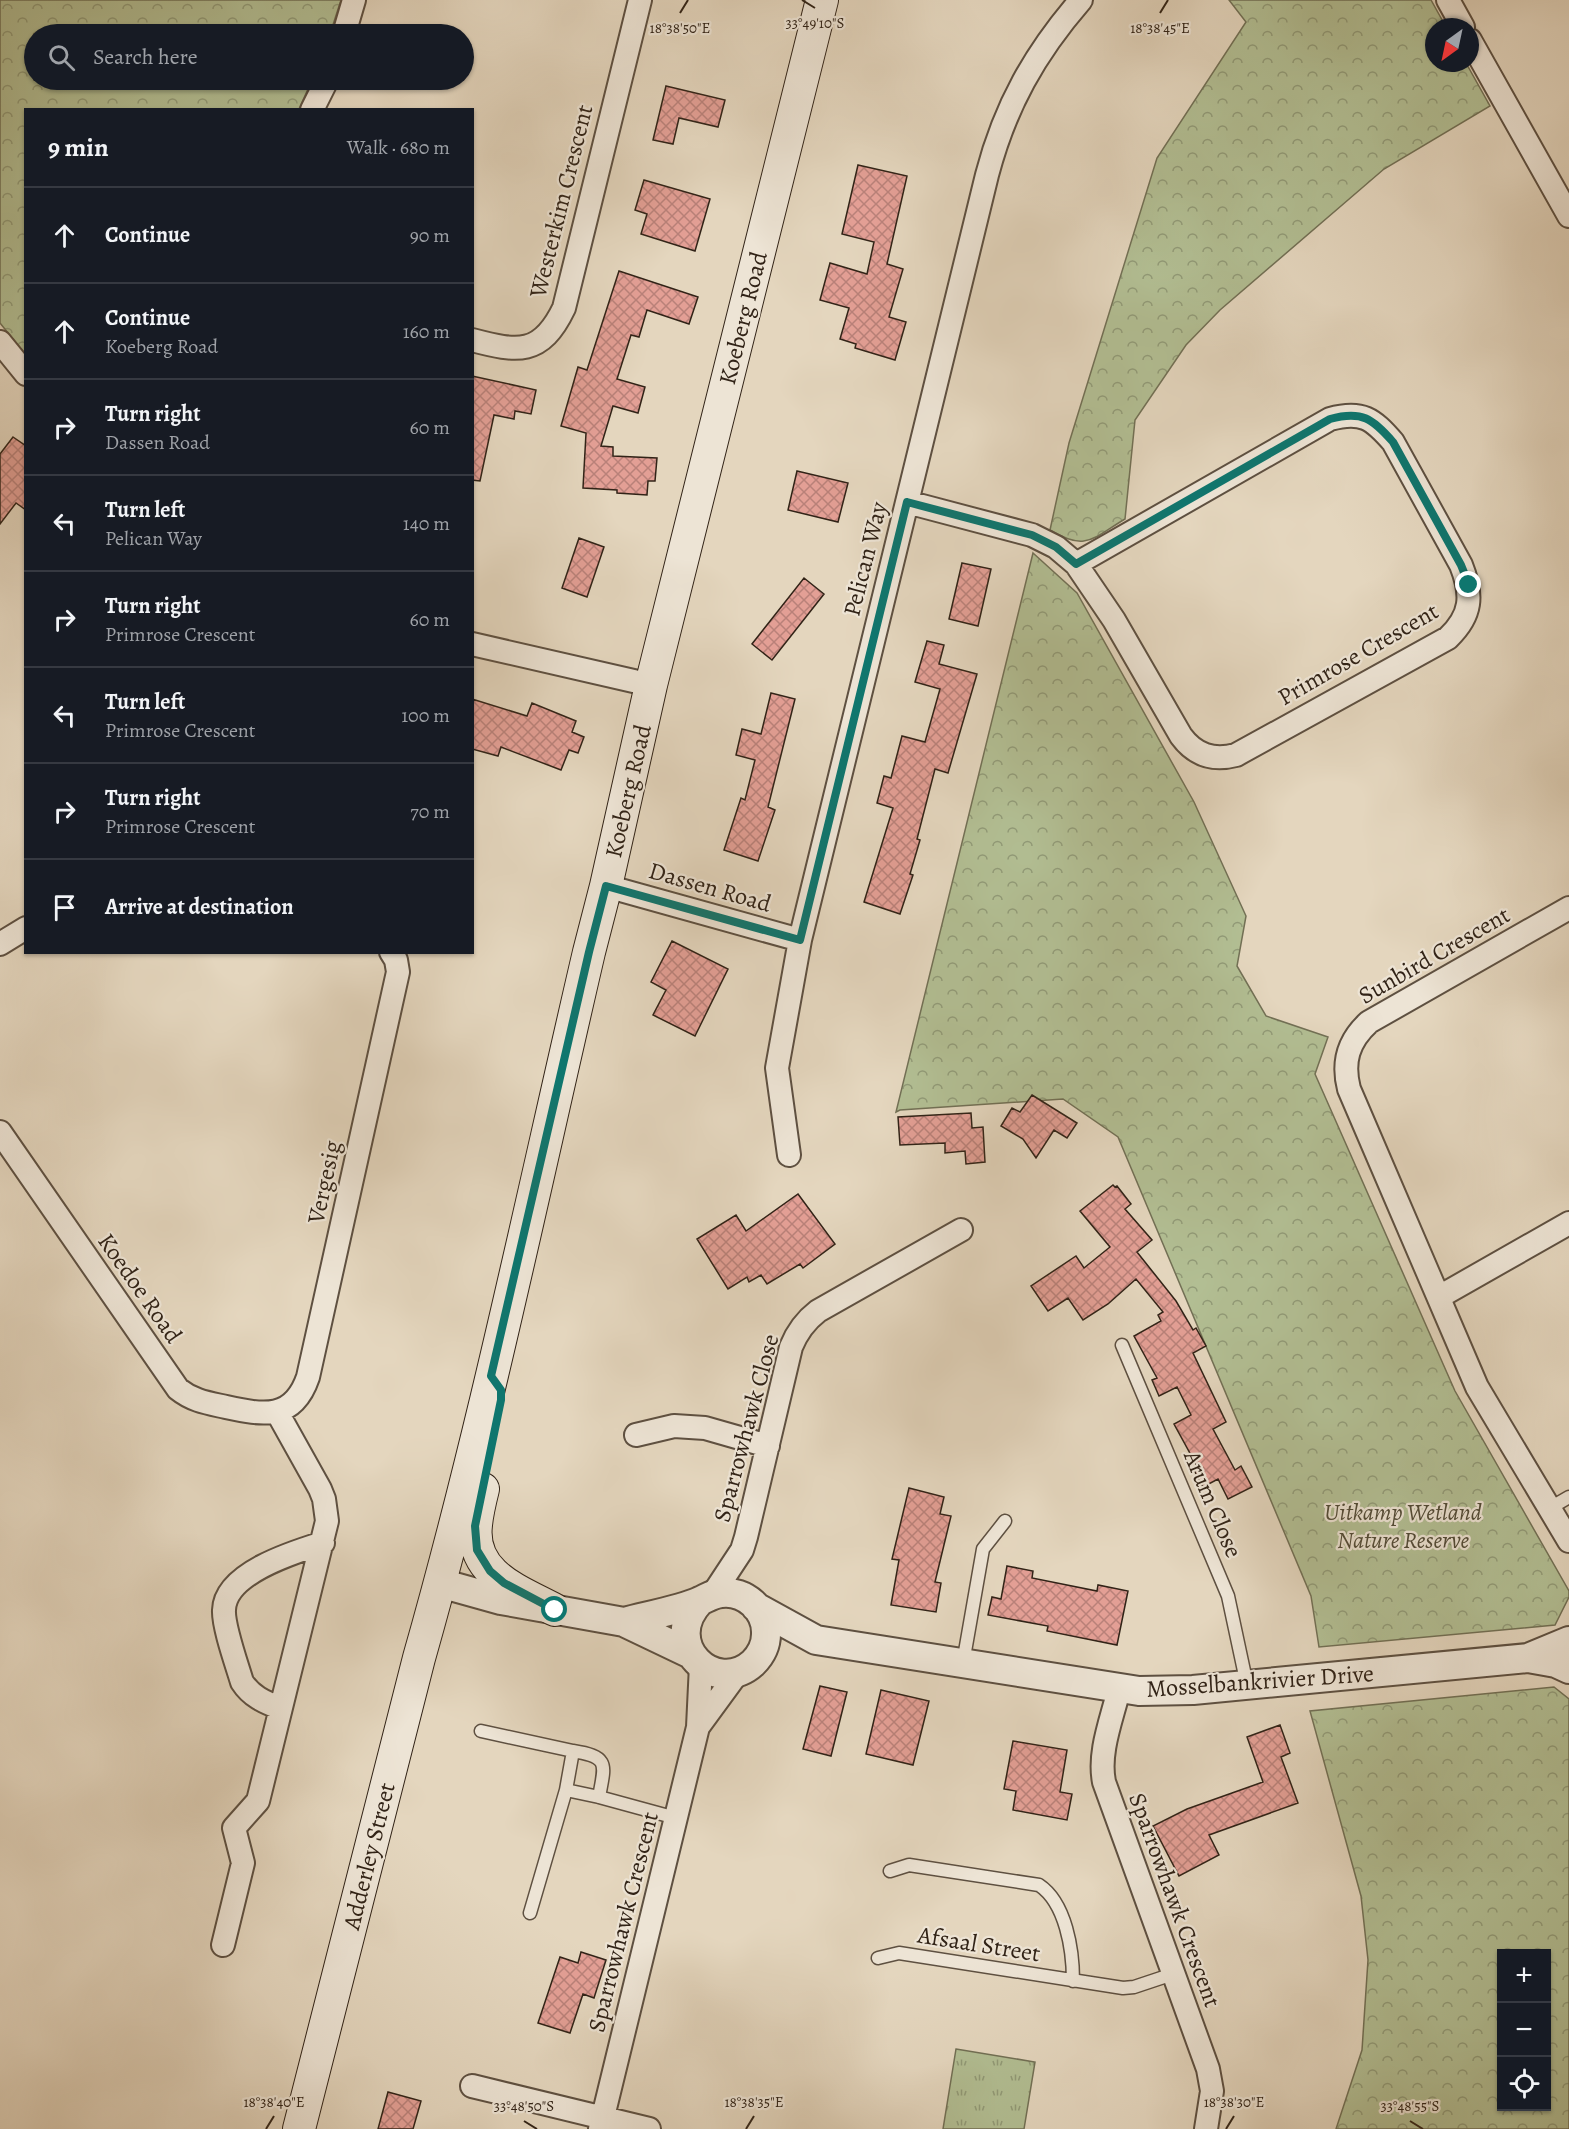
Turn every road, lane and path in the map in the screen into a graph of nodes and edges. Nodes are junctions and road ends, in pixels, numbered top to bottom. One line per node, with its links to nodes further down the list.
1 (354, 0): 7 (street)
2 (640, 0): 12 (street, Westerkim Crescent)
3 (822, 0): 18 (main road, Koeberg Road)
4 (1081, 0): 15 (street, Pelican Way)
5 (1448, 0): 6 (street)
6 (1458, 18)
7 (347, 24)
8 (1479, 56): 11 (street)
9 (322, 90): 10 (street)
10 (313, 108)
11 (1569, 216)
12 (474, 340)
13 (0, 342): 14 (street)
14 (24, 372)
15 (907, 502): 16 (street, Primrose Crescent); 22 (street, Pelican Way)
16 (1076, 564): 16 (street, Primrose Crescent)
17 (474, 644): 18 (street)
18 (651, 685): 19 (main road, Koeberg Road)
19 (606, 886): 22 (street, Dassen Road); 31 (main road, Koeberg Road)
20 (1569, 908): 29 (street, Sunbird Crescent)
21 (24, 929): 23 (street)
22 (800, 940): 26 (street, Pelican Way)
23 (0, 944)
24 (392, 954): 32 (street, Vergesig)
25 (0, 1132): 32 (street, Koedoe Road)
26 (789, 1155)
27 (1569, 1223): 29 (street)
28 (961, 1230): 34 (street, Sparrowhawk Close)
29 (1439, 1297): 35 (street, Sunbird Crescent)
30 (1122, 1345): 52 (lane, Arum Close)
31 (491, 1376): 40 (main road, Koeberg Road); 43 (main road)
32 (277, 1412): 38 (street)
33 (636, 1435): 34 (street)
34 (768, 1446): 39 (street, Sparrowhawk Close)
35 (1559, 1503): 37 (street, Sunbird Crescent)
36 (1005, 1521): 49 (lane)
37 (1569, 1540)
38 (323, 1543): 54 (street); 54 (street)
39 (742, 1550): 41 (street, Sparrowhawk Close); 42 (street, Sparrowhawk Close)
40 (440, 1583): 43 (street, Mosselbankrivier Drive); 69 (main road, Adderley Street)
41 (706, 1598): 42 (street, Mosselbankrivier Drive); 44 (street, Mosselbankrivier Drive); 48 (street)
42 (752, 1603): 45 (street, Mosselbankrivier Drive); 50 (street)
43 (555, 1610): 44 (street, Mosselbankrivier Drive)
44 (624, 1622): 48 (street, Mosselbankrivier Drive)
45 (816, 1640): 49 (street, Mosselbankrivier Drive); 50 (street, Mosselbankrivier Drive)
46 (1569, 1641): 47 (street, Mosselbankrivier Drive)
47 (1528, 1658): 51 (street, Mosselbankrivier Drive); 52 (street, Mosselbankrivier Drive)
48 (696, 1660): 50 (street, Mosselbankrivier Drive); 55 (street, Sparrowhawk Crescent)
49 (963, 1664): 53 (street, Mosselbankrivier Drive)
50 (747, 1665): 55 (street, Sparrowhawk Crescent)
51 (1569, 1669)
52 (1247, 1685): 53 (street, Mosselbankrivier Drive)
53 (1119, 1689): 65 (street, Sparrowhawk Crescent)
54 (280, 1708): 63 (street)
55 (698, 1727): 60 (street, Sparrowhawk Crescent)
56 (481, 1731): 57 (lane)
57 (573, 1751): 58 (lane); 59 (lane)
58 (566, 1790): 59 (lane); 62 (lane)
59 (599, 1797): 60 (lane)
60 (676, 1818): 68 (street, Sparrowhawk Crescent)
61 (890, 1871): 66 (lane, Afsaal Street)
62 (530, 1913)
63 (223, 1945)
64 (878, 1958): 66 (lane, Afsaal Street)
65 (1173, 1974): 66 (lane, Afsaal Street); 71 (street, Sparrowhawk Crescent)
66 (1073, 1981)
67 (472, 2086): 68 (street)
68 (601, 2124): 70 (street)
69 (299, 2129)
70 (649, 2129)
71 (1206, 2129)

